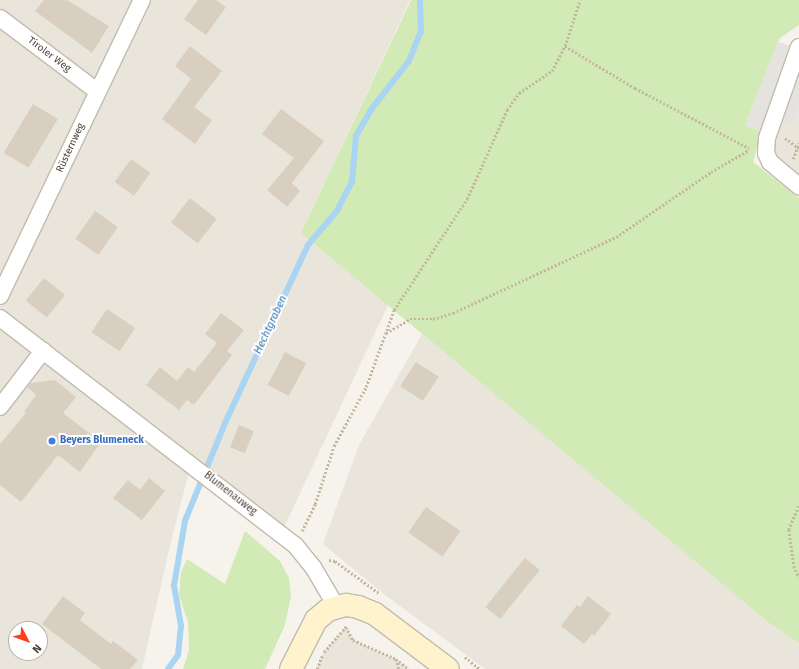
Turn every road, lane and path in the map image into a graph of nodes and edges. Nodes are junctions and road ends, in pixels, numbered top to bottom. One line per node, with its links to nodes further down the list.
1 (142, 0): 6 (street, Rüsternweg)
2 (580, 0): 4 (path)
3 (0, 18): 6 (street, Tiroler Weg)
4 (565, 46): 8 (path); 12 (path)
5 (799, 47): 7 (street)
6 (98, 91): 10 (street, Rüsternweg)
7 (766, 138): 8 (path); 9 (street)
8 (751, 148): 12 (path)
9 (799, 186)
10 (0, 296)
11 (0, 318): 13 (street, Blumenauweg)
12 (386, 334): 16 (path)
13 (43, 350): 14 (street); 16 (street, Blumenauweg)
14 (0, 407)
15 (799, 506): 17 (path)
16 (295, 545): 18 (street, Blumenauweg)
17 (799, 577)
18 (336, 606): 20 (street); 24 (street)
19 (396, 659): 21 (path); 22 (path); 23 (path)
20 (291, 669)
21 (317, 669)
22 (399, 669)
23 (410, 669)
24 (448, 669)

